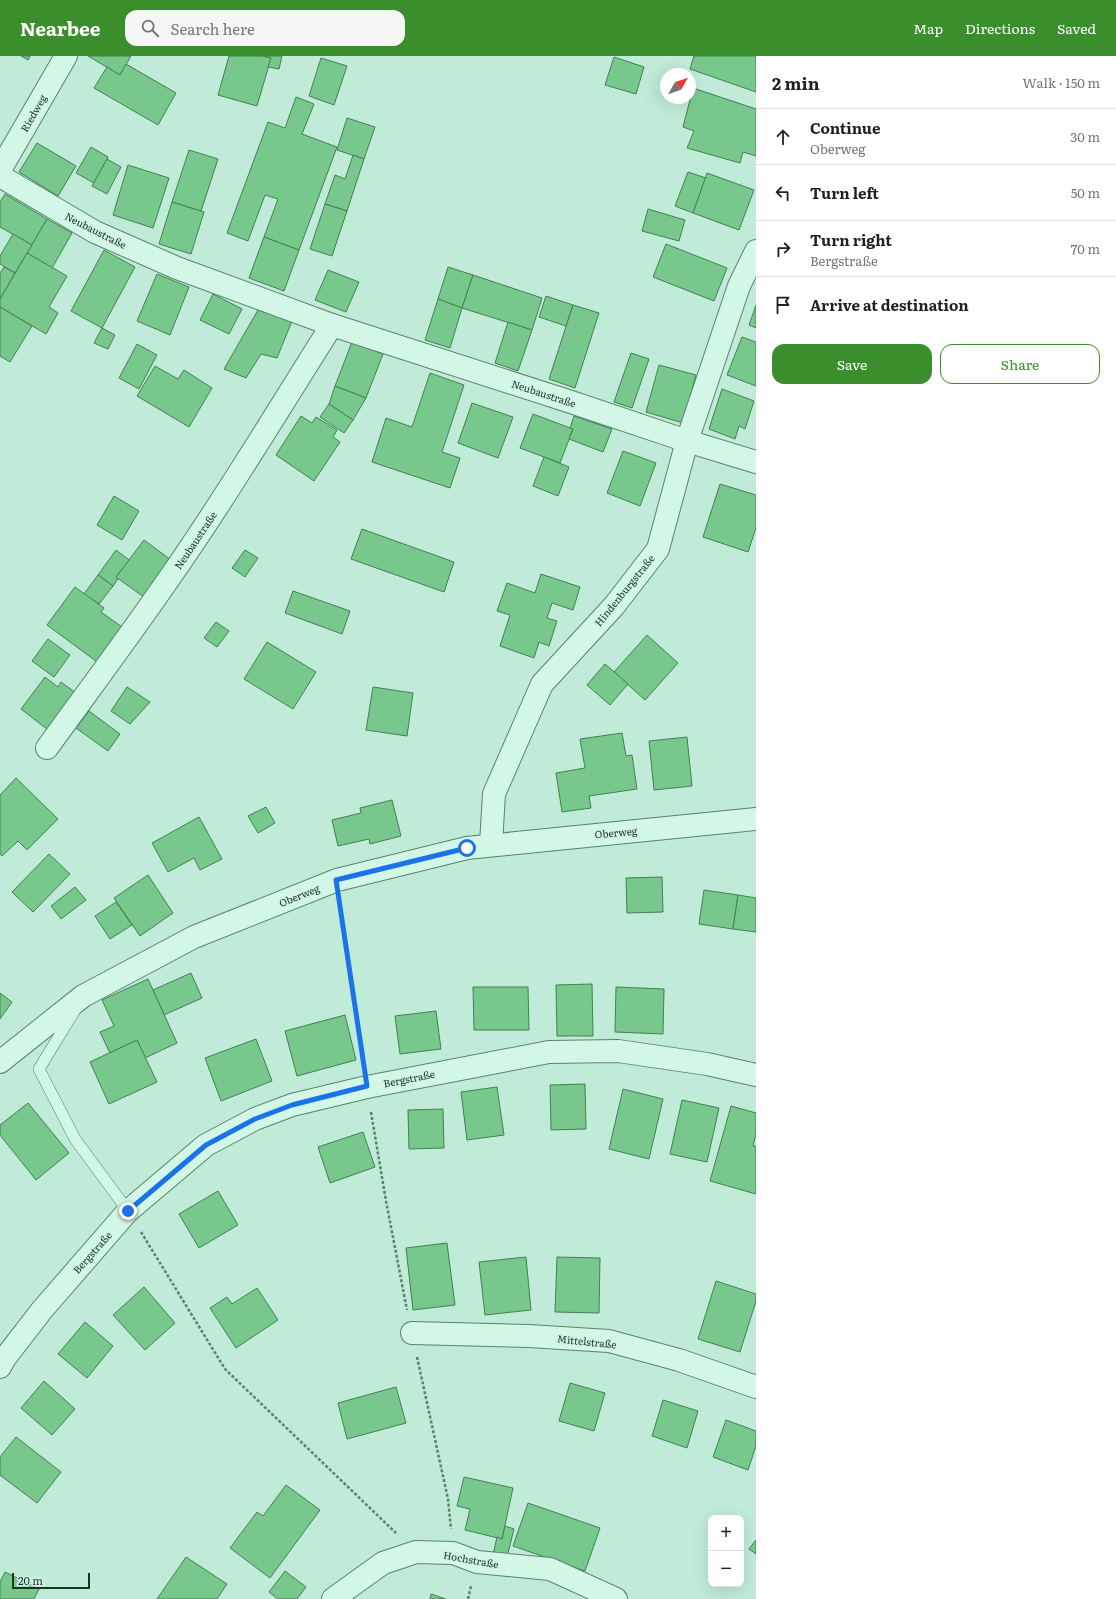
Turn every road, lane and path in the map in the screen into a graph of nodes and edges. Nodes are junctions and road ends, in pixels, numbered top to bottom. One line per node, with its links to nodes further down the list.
1 (66, 56): 2 (street, Riedweg)
2 (0, 170)
3 (0, 176): 5 (street, Neubaustraße)
4 (756, 251): 6 (street, Hindenburgstraße)
5 (332, 324): 6 (street, Neubaustraße); 8 (street, Neubaustraße)
6 (687, 441): 7 (street, Neubaustraße); 10 (street, Hindenburgstraße)
7 (756, 462)
8 (47, 748)
9 (756, 819): 10 (street, Oberweg)
10 (491, 844): 11 (street, Oberweg)
11 (336, 880): 12 (street, Oberweg); 15 (path)
12 (83, 996): 13 (street, Oberweg); 16 (lane)
13 (0, 1062)
14 (756, 1075): 15 (street, Bergstraße)
15 (367, 1086): 16 (street, Bergstraße); 17 (path)
16 (128, 1211): 18 (street, Bergstraße); 20 (path)
17 (412, 1333): 19 (street, Mittelstraße); 21 (path)
18 (0, 1367)
19 (756, 1387)
20 (416, 1552): 21 (street, Hochstraße); 22 (street, Hochstraße)
21 (453, 1553): 23 (street, Hochstraße)
22 (333, 1599)
23 (616, 1599)

